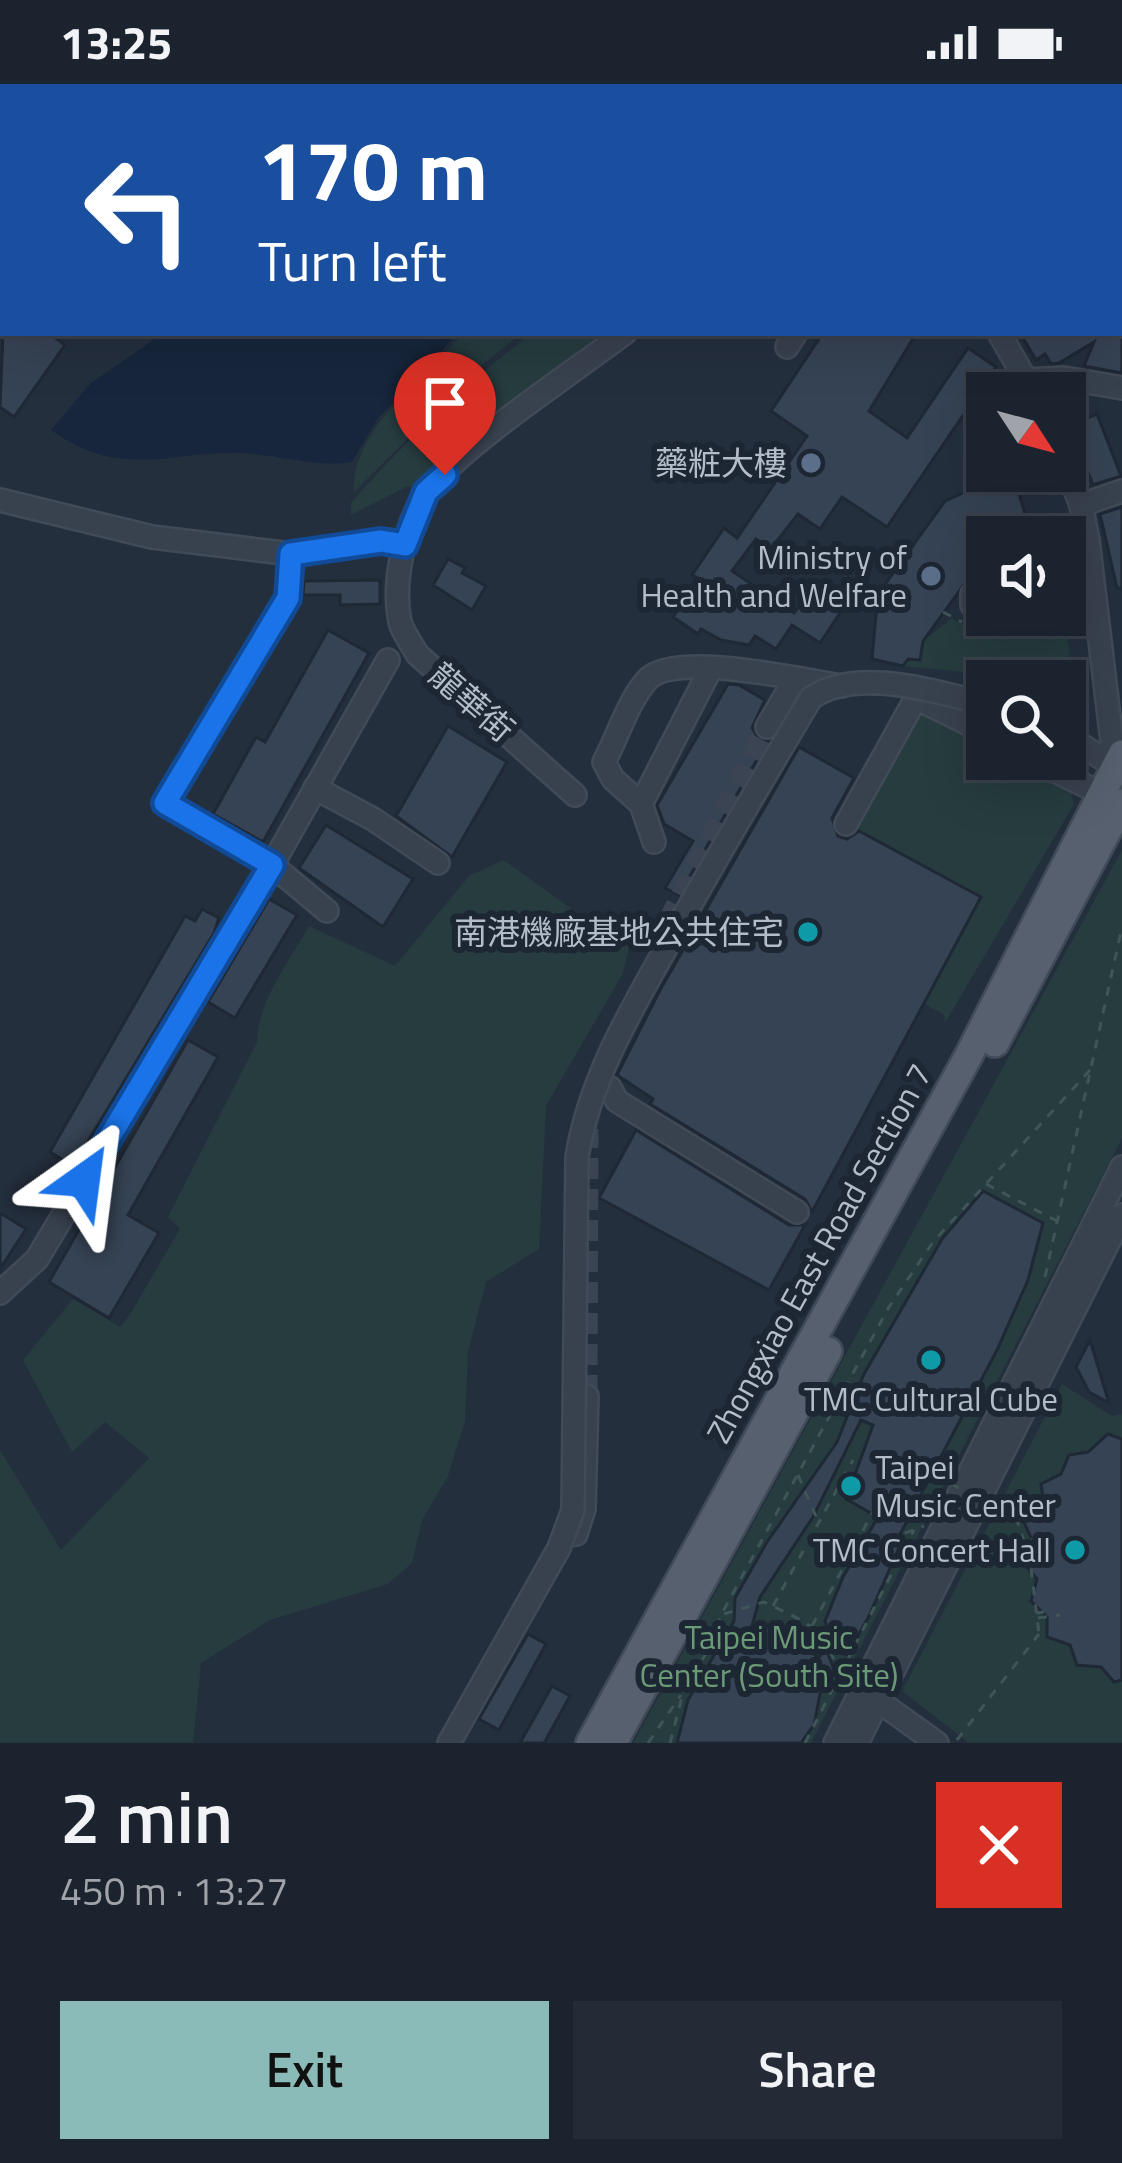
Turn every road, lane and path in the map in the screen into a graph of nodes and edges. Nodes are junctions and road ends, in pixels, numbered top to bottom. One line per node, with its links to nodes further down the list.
1 (621, 336): 11 (street, 龍華街)
2 (1001, 336): 3 (street)
3 (1021, 372)
4 (1086, 381): 5 (street)
5 (1121, 386)
6 (1122, 491): 9 (street)
7 (1076, 492): 9 (street)
8 (0, 500): 12 (street)
9 (1082, 505): 10 (street)
10 (1088, 540): 21 (street)
11 (405, 545): 12 (street); 24 (street, 龍華街)
12 (291, 554): 30 (street)
13 (388, 660): 23 (street)
14 (711, 668): 15 (street); 26 (street); 26 (street)
15 (795, 679): 16 (street); 19 (street)
16 (916, 698): 18 (street); 27 (street)
17 (966, 699): 55 (street, bridge)
18 (966, 721)
19 (766, 727)
20 (1086, 746): 21 (street)
21 (1120, 764): 25 (main road)
22 (1075, 780): 25 (street)
23 (315, 788): 29 (street); 30 (street)
24 (575, 795)
25 (1112, 798): 68 (main road, Zhongxiao East Road Section 7); 69 (main road, Zhongxiao East Road Section 7)
26 (641, 804): 28 (street)
27 (846, 824)
28 (654, 842)
29 (438, 863)
30 (272, 865): 31 (street); 41 (street)
31 (327, 911)
32 (1122, 927): 33 (path)
33 (1091, 1069): 36 (path); 39 (path)
34 (610, 1088): 37 (street)
35 (1122, 1167): 65 (street)
36 (985, 1183): 39 (path); 47 (path)
37 (797, 1212)
38 (1122, 1215): 65 (street)
39 (1058, 1222): 40 (path)
40 (1045, 1280)
41 (0, 1293)
42 (797, 1309): 43 (path)
43 (782, 1342)
44 (586, 1396): 55 (street)
45 (854, 1460): 51 (path)
46 (935, 1474): 56 (path, bridge)
47 (798, 1475): 51 (path); 60 (path)
48 (891, 1478): 57 (path)
49 (931, 1482): 50 (path)
50 (945, 1485)
51 (819, 1523): 58 (path)
52 (926, 1526): 53 (path)
53 (914, 1530): 57 (path); 63 (path)
54 (1044, 1537): 56 (path)
55 (564, 1541): 67 (street)
56 (1024, 1542): 59 (path, bridge)
57 (851, 1554): 62 (path)
58 (773, 1606): 60 (path); 62 (path)
59 (1040, 1614): 61 (path); 66 (path)
60 (721, 1615): 64 (path)
61 (1060, 1615)
62 (812, 1626): 63 (path)
63 (841, 1675): 72 (path)
64 (683, 1693): 70 (path); 71 (path)
65 (870, 1695): 66 (street); 73 (street); 74 (street)
66 (947, 1742)
67 (449, 1743)
68 (590, 1743)
69 (613, 1743)
70 (648, 1743)
71 (670, 1743)
72 (806, 1743)
73 (835, 1743)
74 (856, 1743)

